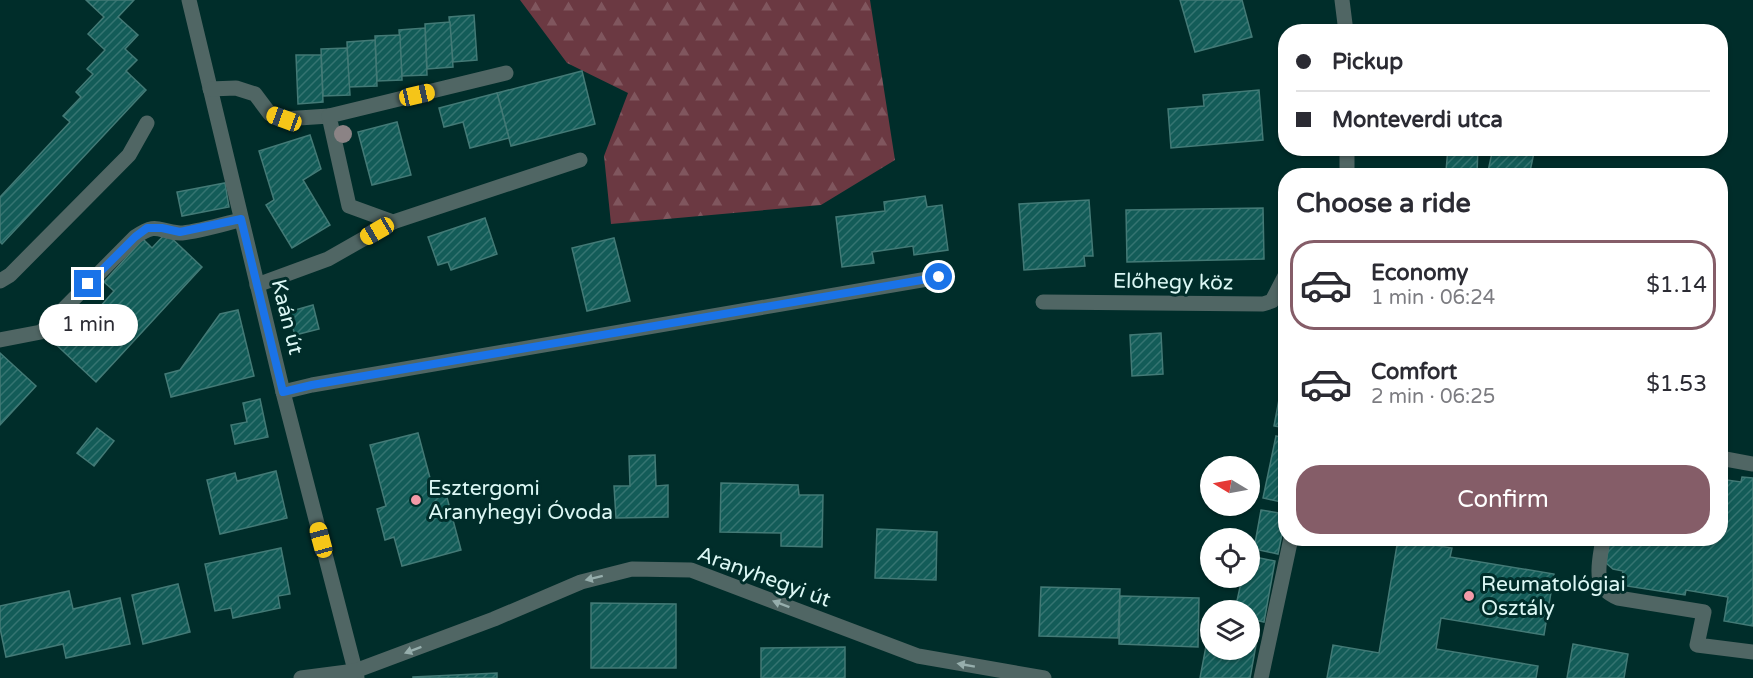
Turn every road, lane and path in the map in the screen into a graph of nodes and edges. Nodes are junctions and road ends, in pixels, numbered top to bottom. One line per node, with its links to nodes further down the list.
1 (189, 0): 5 (street, Kaán út)
2 (1342, 0): 3 (street)
3 (1345, 24)
4 (506, 74): 6 (street)
5 (210, 89): 6 (street); 9 (street, Kaán út)
6 (329, 116): 10 (street)
7 (147, 123): 12 (street)
8 (580, 160): 10 (street)
9 (241, 219): 13 (street, Kaán út); 16 (street)
10 (393, 222): 13 (street)
11 (939, 277): 17 (street)
12 (0, 281)
13 (257, 285): 17 (street, Kaán út)
14 (1278, 289): 15 (street, Előhegy köz)
15 (1043, 302)
16 (0, 340)
17 (283, 392): 23 (street, Kaán út)
18 (1728, 459): 19 (street)
19 (1753, 464)
20 (1289, 546): 26 (street)
21 (1602, 546): 22 (street)
22 (1753, 652)
23 (356, 675): 24 (street, Aranyhegyi út); 25 (street, Aranyhegyi út, one-way to 23)
24 (301, 678)
25 (1044, 678)
26 (1261, 678)

